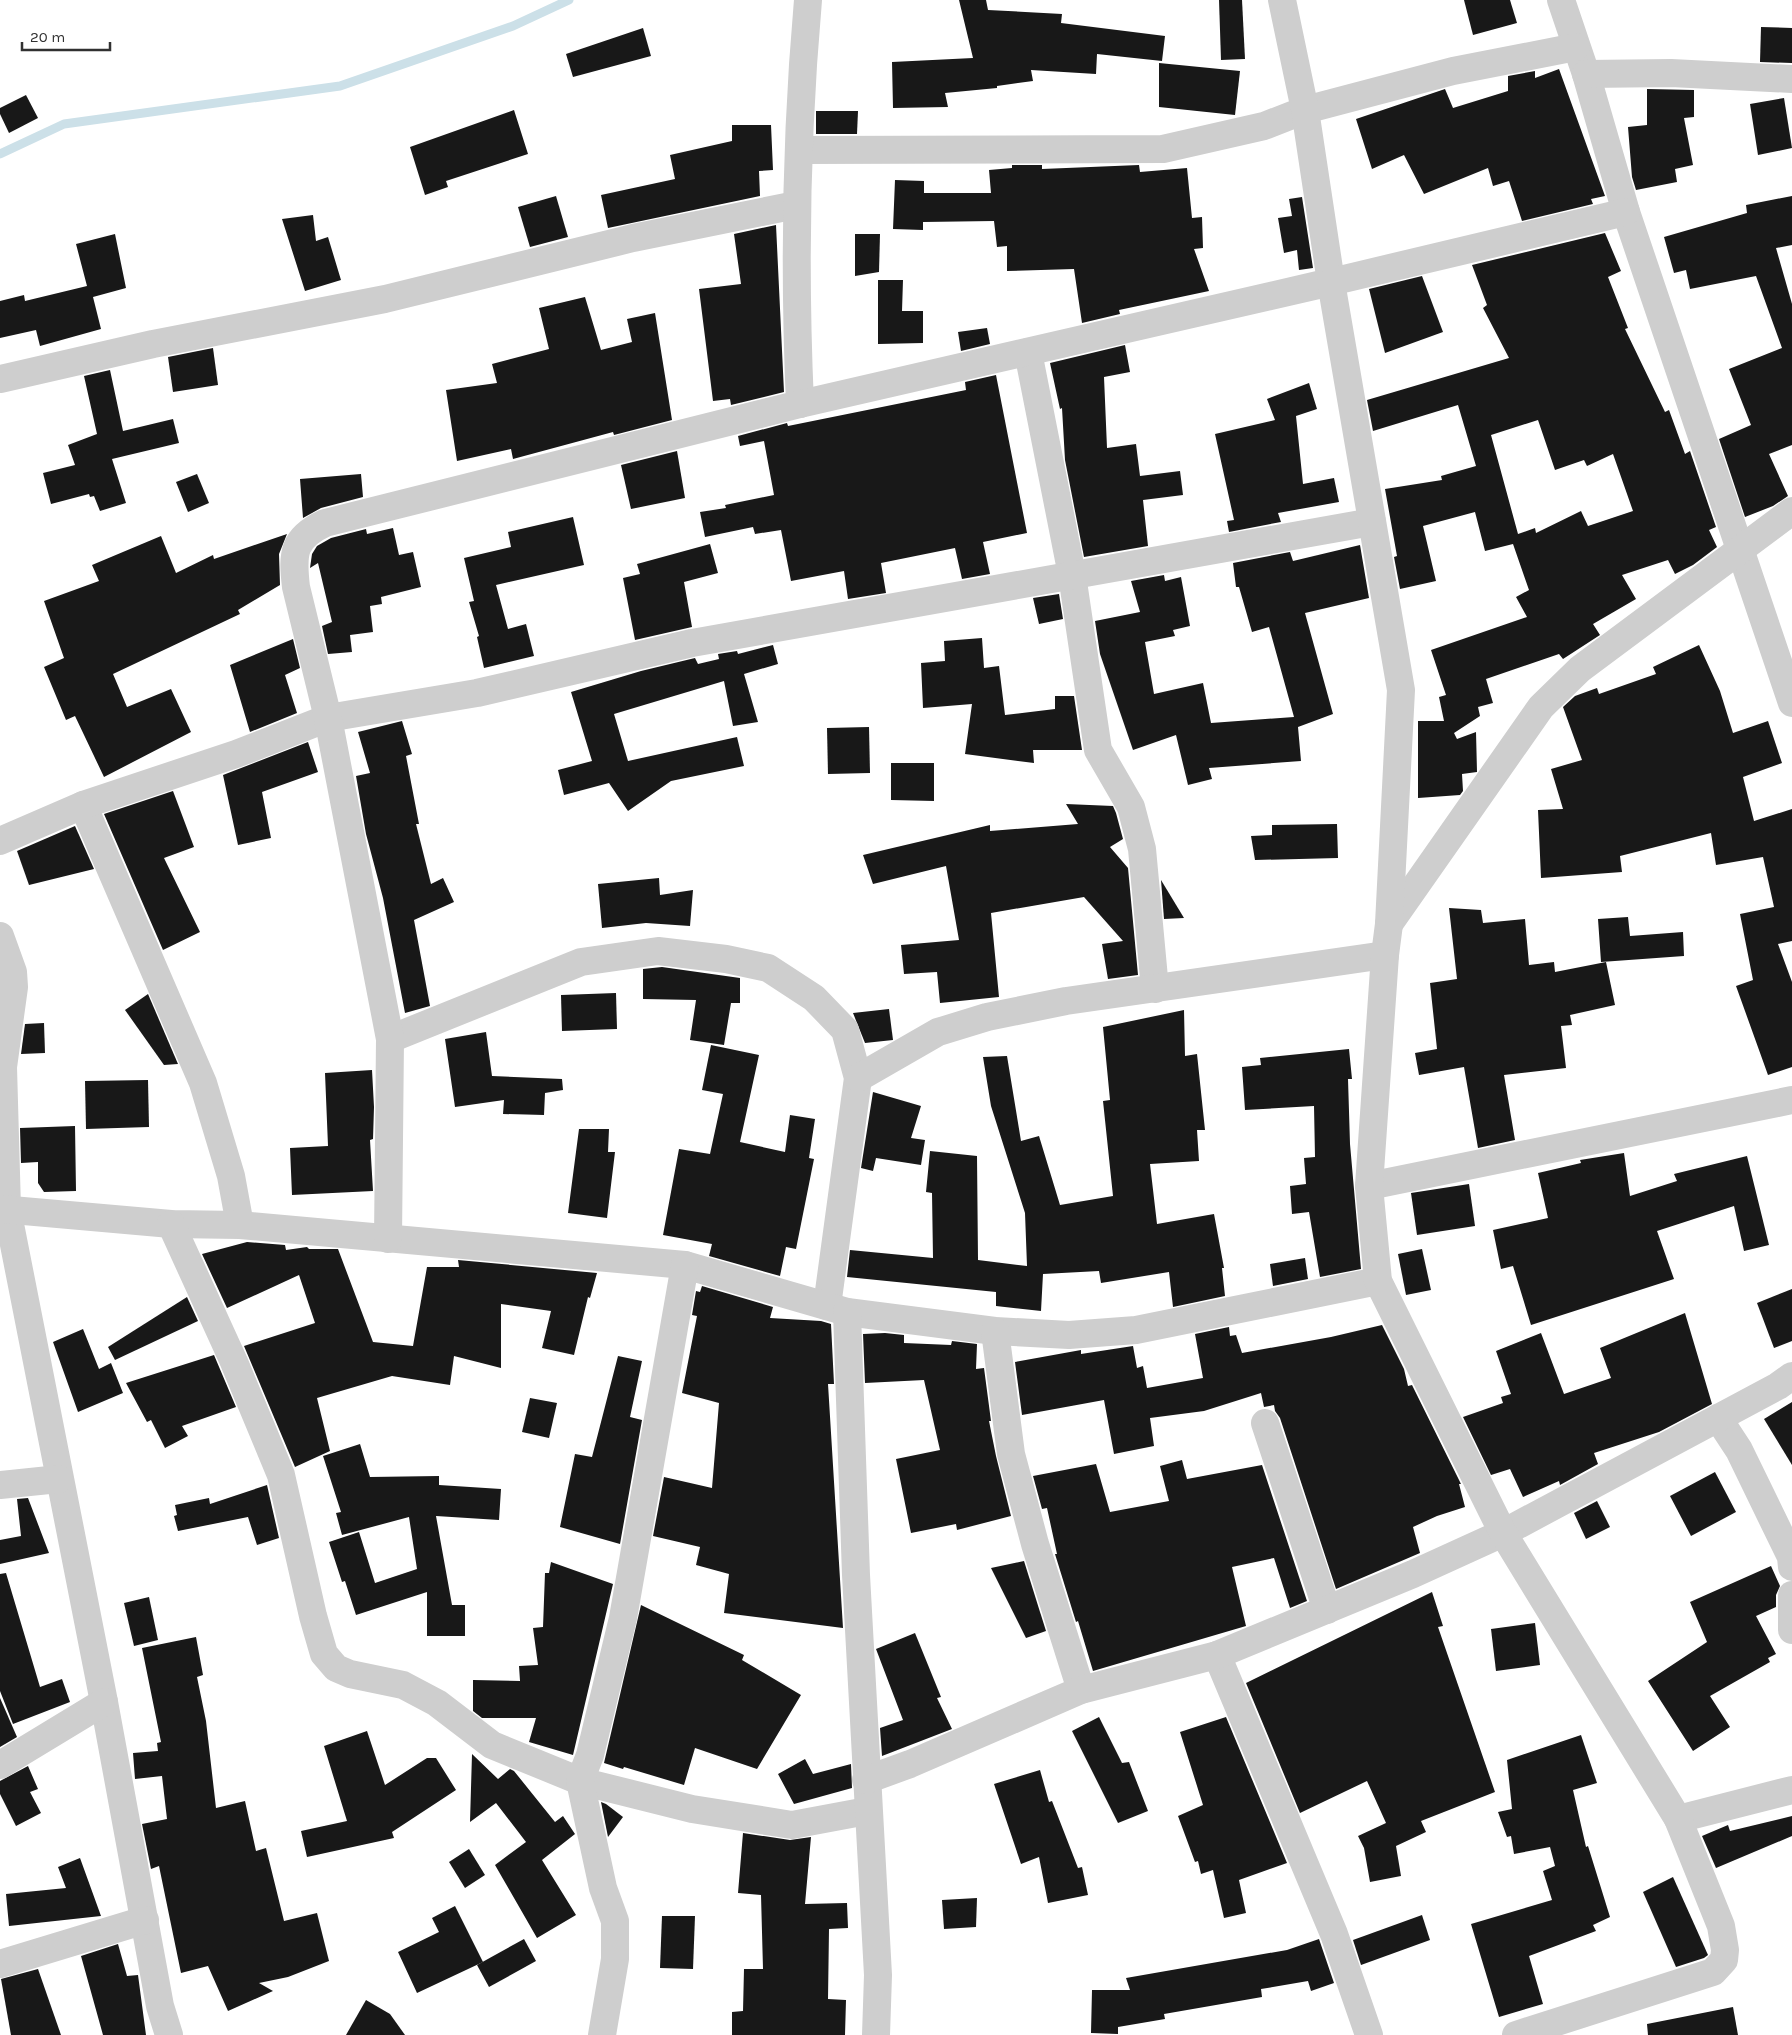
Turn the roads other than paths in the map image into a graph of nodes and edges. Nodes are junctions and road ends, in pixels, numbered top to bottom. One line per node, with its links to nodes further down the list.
1 (808, 0): 8 (street)
2 (1282, 0): 7 (street)
3 (1561, 0): 4 (street)
4 (1576, 47): 5 (street); 7 (street)
5 (1586, 74): 6 (street); 10 (street)
6 (1792, 79)
7 (1304, 110): 8 (street); 11 (street)
8 (799, 150): 9 (street)
9 (796, 205): 13 (street); 14 (street)
10 (1626, 212): 11 (street); 17 (street)
11 (1331, 282): 12 (street); 16 (street)
12 (1028, 352): 14 (street); 18 (street)
13 (0, 379)
14 (800, 404): 20 (street)
15 (1792, 511): 17 (street)
16 (1372, 522): 18 (street); 23 (street)
17 (1740, 549): 19 (street); 23 (street)
18 (1072, 575): 20 (street); 26 (street)
19 (1792, 703)
20 (328, 718): 21 (street); 27 (street)
21 (83, 805): 22 (street); 33 (street)
22 (0, 841)
23 (1390, 924): 25 (street)
24 (0, 936): 31 (street)
25 (1384, 955): 26 (street); 30 (street)
26 (1155, 989): 28 (street)
27 (390, 1038): 28 (street); 34 (street)
28 (858, 1078): 37 (street)
29 (1792, 1100): 30 (street)
30 (1369, 1186): 36 (street)
31 (3, 1209): 32 (street); 42 (street)
32 (172, 1224): 33 (street); 54 (street)
33 (240, 1224): 34 (street)
34 (388, 1239): 35 (street)
35 (685, 1265): 37 (street); 54 (street)
36 (1378, 1281): 38 (street); 44 (street)
37 (837, 1309): 38 (street); 53 (street)
38 (995, 1331): 50 (street)
39 (1792, 1376): 40 (street)
40 (1718, 1418): 44 (street); 45 (street)
41 (1265, 1423): 47 (street)
42 (59, 1478): 43 (street); 51 (street)
43 (0, 1485)
44 (1503, 1533): 47 (street); 57 (street)
45 (1792, 1566)
46 (1792, 1595): 48 (street)
47 (1327, 1610): 49 (street)
48 (1792, 1630)
49 (1217, 1655): 50 (street); 63 (street)
50 (1082, 1690): 53 (street)
51 (104, 1702): 52 (street); 58 (street)
52 (0, 1766)
53 (866, 1780): 56 (street)
54 (580, 1781): 56 (street); 61 (street)
55 (1792, 1790): 57 (street)
56 (867, 1811): 62 (street)
57 (1678, 1819): 64 (street)
58 (145, 1920): 59 (street); 60 (street)
59 (0, 1964)
60 (169, 2035)
61 (602, 2035)
62 (876, 2035)
63 (1369, 2035)
64 (1516, 2035)

